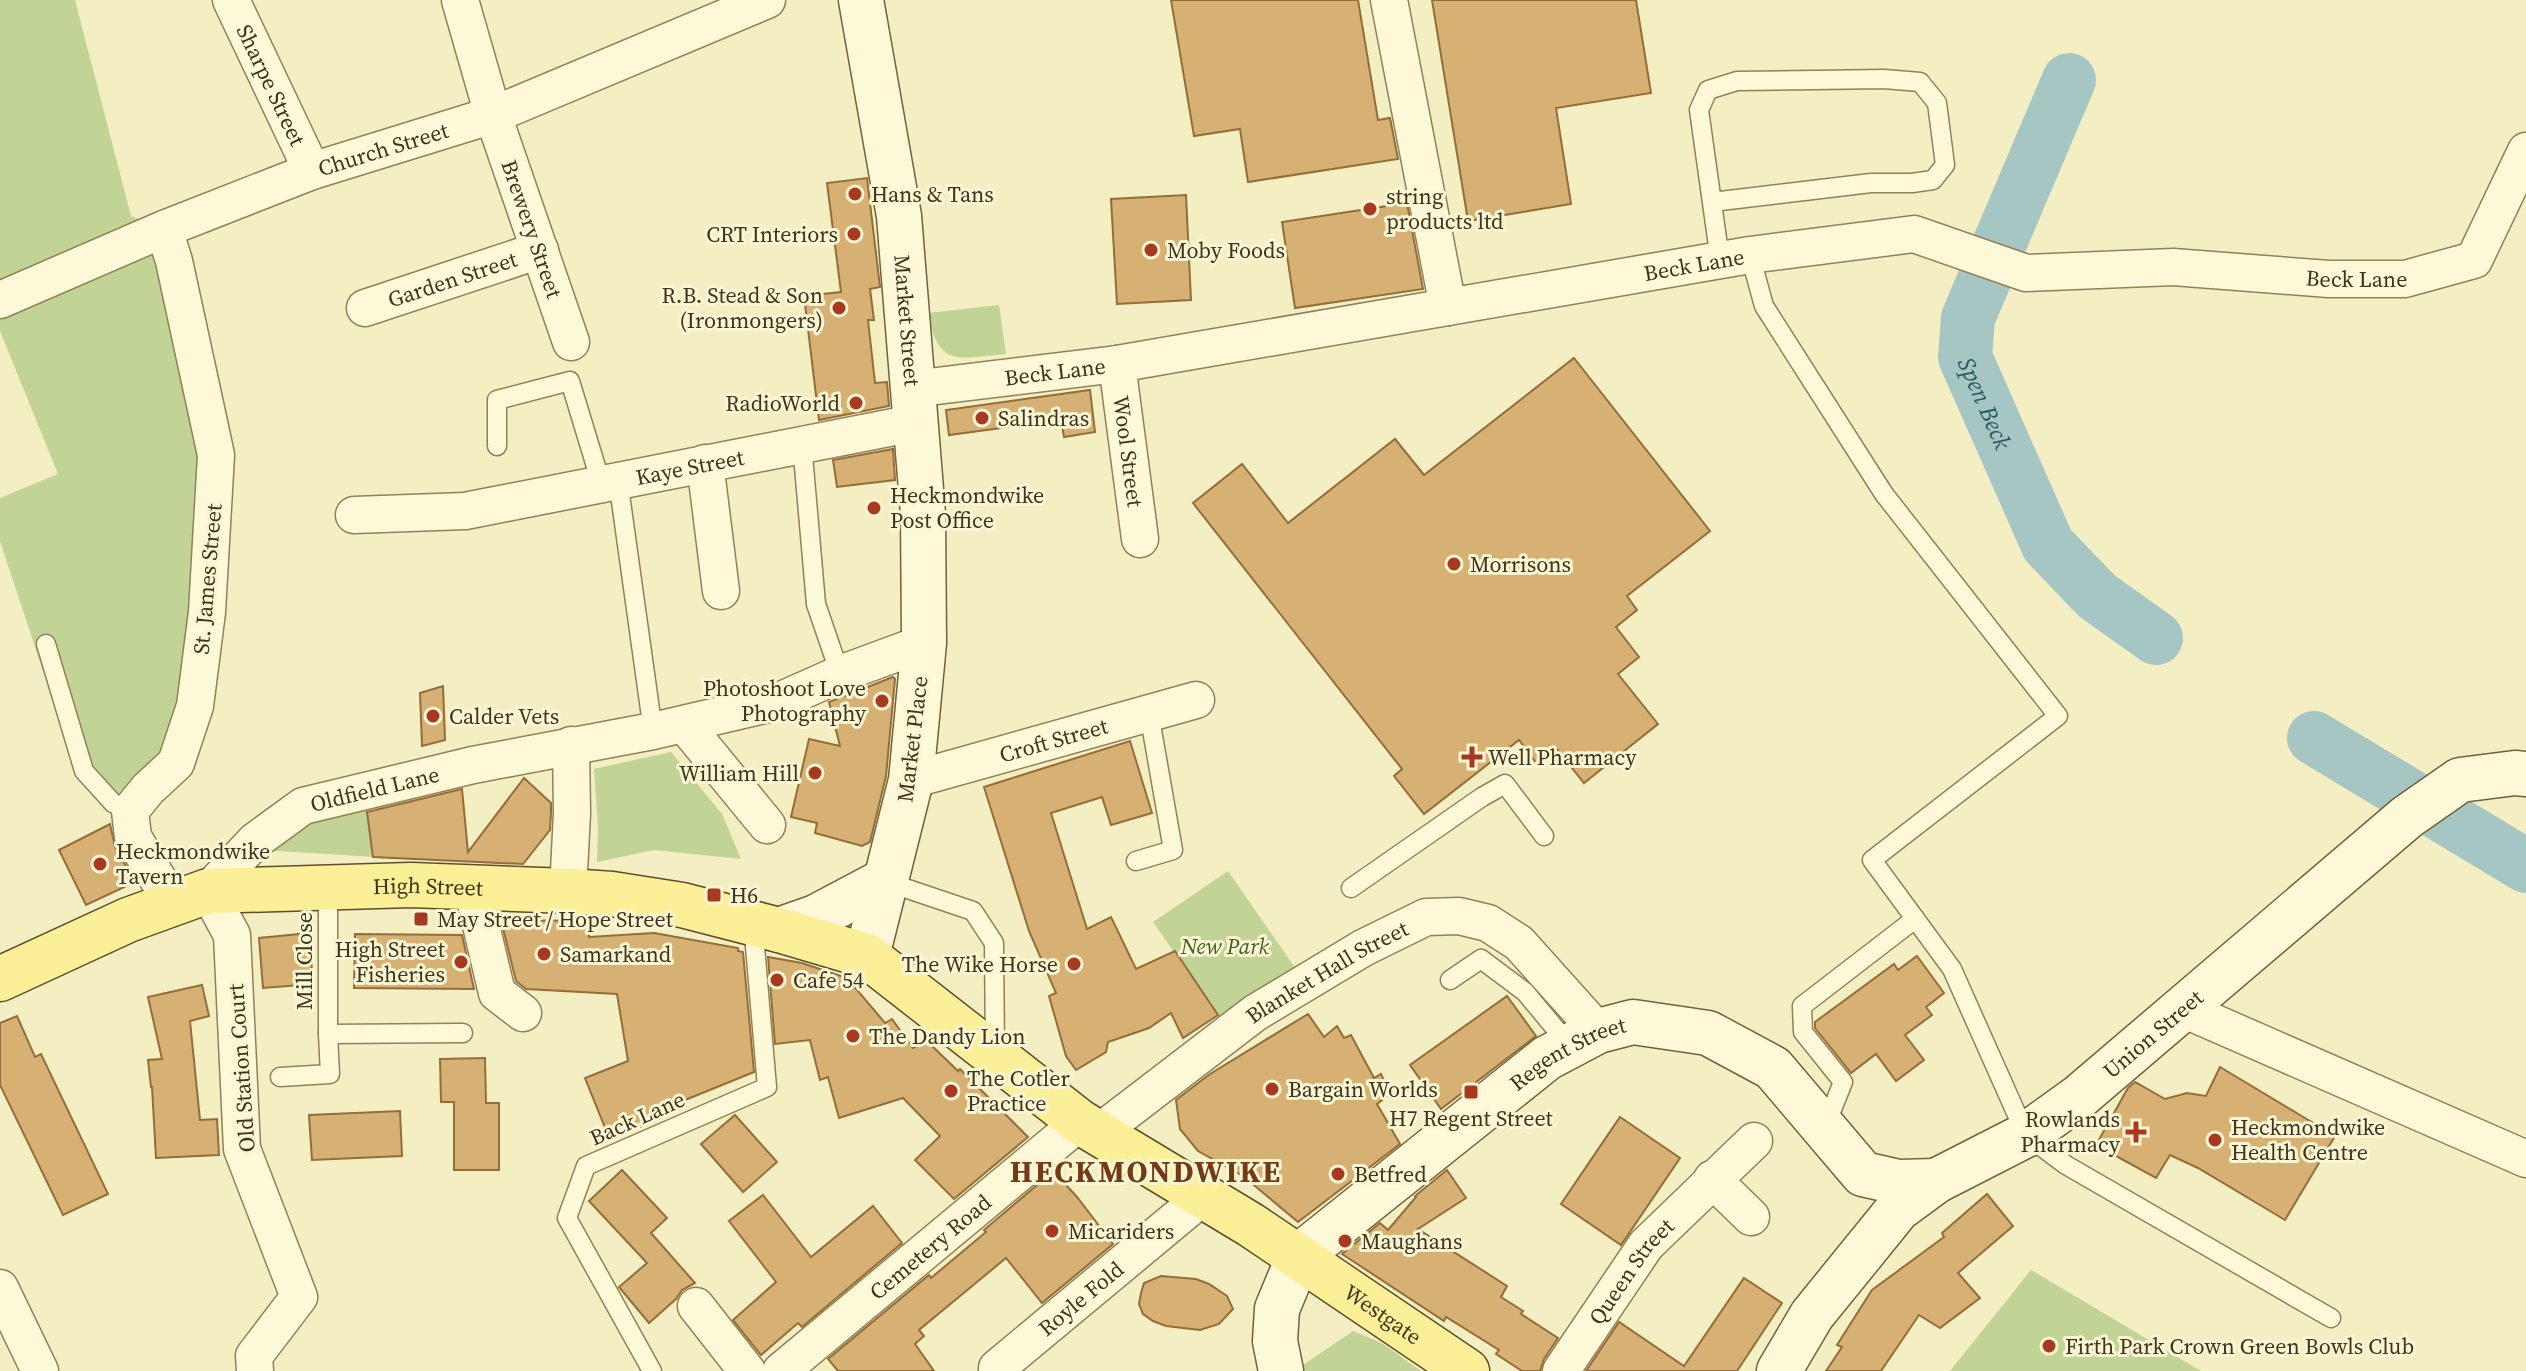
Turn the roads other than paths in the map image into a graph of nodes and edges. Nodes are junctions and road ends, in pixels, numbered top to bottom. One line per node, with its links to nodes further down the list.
1 (231, 0): 8 (street, Sharpe Street)
2 (460, 0): 6 (street, Brewery Street)
3 (767, 0): 6 (street, Church Street)
4 (1389, 0): 14 (street)
5 (863, 1): 18 (street, Market Street)
6 (493, 115): 8 (street, Church Street); 11 (street, Brewery Street)
7 (2526, 151): 12 (street, Beck Lane)
8 (312, 171): 10 (street, Church Street)
9 (1712, 202): 9 (lane); 12 (lane)
10 (164, 229): 13 (street, Church Street); 35 (street, St. James Street)
11 (540, 250): 15 (street, Garden Street); 16 (street, Brewery Street)
12 (1735, 258): 14 (street, Beck Lane); 45 (lane)
13 (4, 299)
14 (1448, 307): 17 (street, Beck Lane)
15 (365, 308)
16 (571, 342)
17 (1117, 364): 18 (street, Beck Lane); 24 (street, Wool Street)
18 (913, 406): 19 (street, Kaye Street); 26 (street, Market Street)
19 (802, 444): 21 (street, Kaye Street); 28 (lane)
20 (497, 446): 22 (lane)
21 (705, 463): 22 (street, Kaye Street); 25 (street)
22 (609, 482): 23 (street, Kaye Street); 31 (lane)
23 (354, 515)
24 (1140, 539)
25 (721, 591)
26 (924, 643): 28 (street, Oldfield Lane); 34 (street, Market Place)
27 (46, 644): 35 (lane)
28 (840, 674): 31 (street, Oldfield Lane)
29 (1196, 700): 30 (street, Croft Street)
30 (1149, 713): 34 (street, Croft Street); 38 (lane)
31 (669, 728): 32 (street, Oldfield Lane); 36 (street)
32 (571, 745): 43 (street); 44 (street, Oldfield Lane)
33 (2526, 774): 50 (street, Union Street)
34 (911, 780): 39 (street, Market Place)
35 (130, 811): 44 (street)
36 (767, 825)
37 (1544, 836): 42 (lane)
38 (1136, 861)
39 (884, 881): 46 (street); 47 (street, Market Place); 55 (lane)
40 (328, 887): 41 (main road, High Street); 44 (main road, High Street); 53 (lane, Mill Close)
41 (472, 887): 43 (main road, High Street); 51 (street)
42 (1351, 888)
43 (568, 891): 46 (main road, High Street)
44 (190, 897): 48 (main road, High Street); 72 (street, Old Station Court)
45 (1915, 919): 58 (lane); 60 (lane)
46 (766, 927): 47 (main road, High Street); 73 (lane, Back Lane)
47 (867, 956): 55 (main road)
48 (0, 979)
49 (1450, 980): 54 (lane)
50 (2183, 1009): 58 (street, Union Street); 61 (street)
51 (523, 1013)
52 (463, 1033): 53 (lane, Mill Close)
53 (328, 1034): 56 (lane, Mill Close)
54 (1584, 1038): 57 (street, Blanket Hall Street); 60 (street, Regent Street); 66 (street, Regent Street)
55 (995, 1056): 57 (main road)
56 (280, 1077)
57 (1088, 1128): 64 (main road); 75 (street, Cemetery Road)
58 (2026, 1135): 63 (street, Union Street); 70 (lane)
59 (1754, 1141): 62 (street, Queen Street)
60 (1836, 1143): 63 (street, Regent Street); 67 (street, Regent Street)
61 (2526, 1159)
62 (1712, 1179): 65 (street); 79 (street, Queen Street)
63 (1936, 1181): 67 (street, Union Street)
64 (1205, 1195): 66 (main road); 76 (street, Royle Fold)
65 (1751, 1217)
66 (1299, 1256): 77 (street); 78 (main road, Westgate)
67 (1856, 1259): 80 (street, Union Street)
68 (0, 1288): 71 (street)
69 (696, 1306): 74 (street)
70 (2331, 1318)
71 (40, 1371)
72 (255, 1371)
73 (652, 1371)
74 (747, 1371)
75 (781, 1371)
76 (997, 1371)
77 (1281, 1371)
78 (1467, 1371)
79 (1561, 1371)
80 (1779, 1371)

